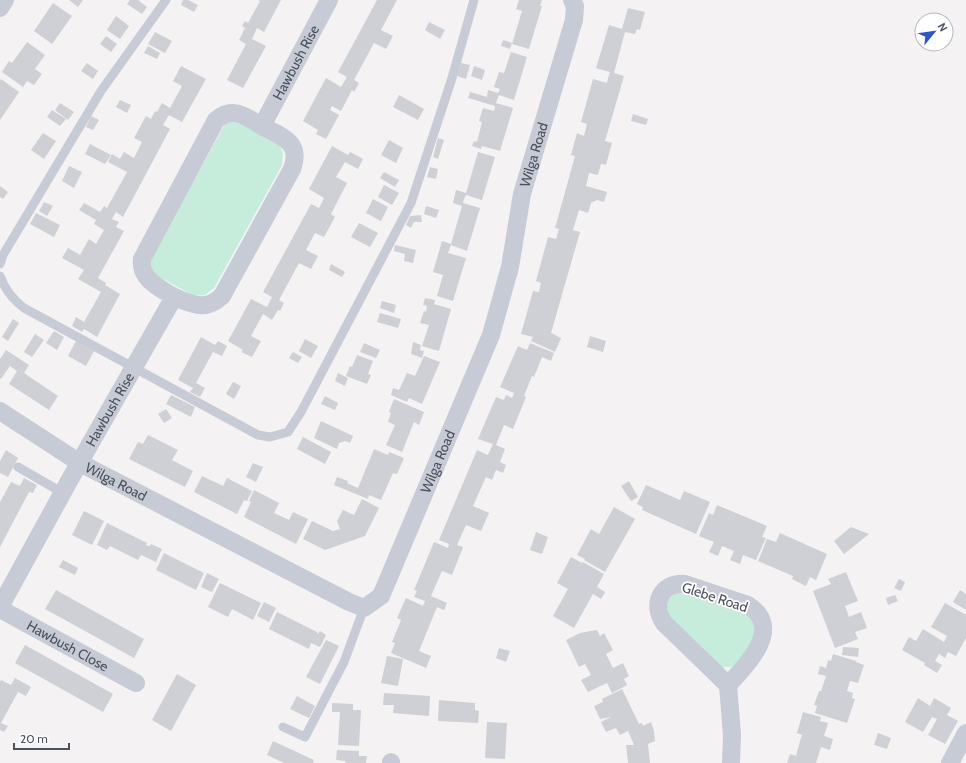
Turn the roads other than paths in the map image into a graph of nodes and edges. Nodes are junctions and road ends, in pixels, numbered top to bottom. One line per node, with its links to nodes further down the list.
1 (5, 0): 6 (street)
2 (166, 0): 8 (lane)
3 (329, 0): 7 (street, Hawbush Rise)
4 (474, 0): 11 (lane)
5 (572, 0): 17 (street, Wilga Road)
6 (0, 8)
7 (262, 126): 10 (street); 10 (street)
8 (0, 264)
9 (0, 276): 11 (lane)
10 (174, 297): 11 (street, Hawbush Rise)
11 (134, 367): 13 (street, Hawbush Rise)
12 (0, 411): 13 (street, Wilga Road)
13 (80, 463): 15 (street, Hawbush Rise); 17 (street, Wilga Road)
14 (18, 467): 15 (lane)
15 (63, 492): 16 (street, Hawbush Rise)
16 (0, 608): 18 (street, Hawbush Close)
17 (364, 608): 20 (lane)
18 (136, 683)
19 (728, 685): 19 (street, Glebe Road); 22 (street)
20 (283, 727)
21 (966, 733): 23 (street)
22 (731, 763)
23 (950, 763)

